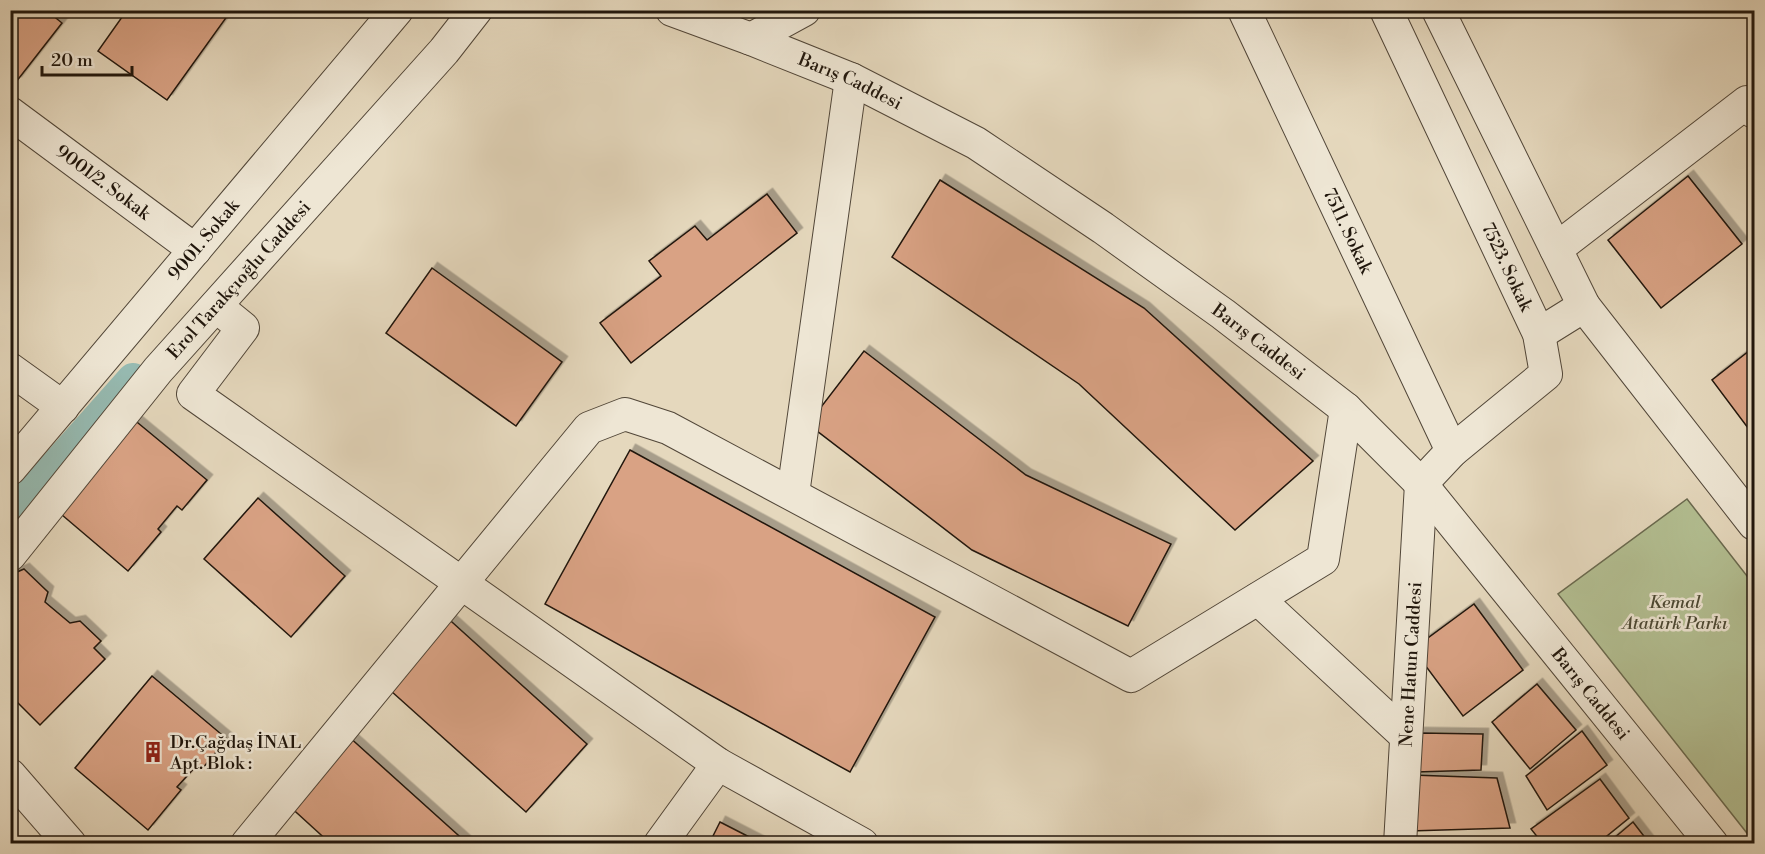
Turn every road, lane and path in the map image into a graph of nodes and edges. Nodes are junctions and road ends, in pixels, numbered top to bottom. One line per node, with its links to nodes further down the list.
1 (397, 10): 13 (street, 9001. Sokak)
2 (476, 10): 14 (street, Erol Tarakçıoğlu Caddesi)
3 (672, 10): 8 (street, Barış Caddesi)
4 (804, 10): 8 (street)
5 (1244, 10): 20 (street, 7511. Sokak)
6 (1386, 10): 16 (street, 7523. Sokak)
7 (1438, 10): 12 (street)
8 (750, 39): 9 (street, Barış Caddesi)
9 (851, 79): 19 (street, Barış Caddesi); 23 (street)
10 (1755, 112): 12 (street)
11 (10, 113): 13 (street, 9001/2. Sokak)
12 (1556, 249): 15 (street)
13 (195, 250): 18 (street, 9001. Sokak)
14 (216, 306): 25 (street, Erol Tarakçıoğlu Caddesi); 26 (street)
15 (1584, 306): 16 (street); 24 (street)
16 (1539, 334): 20 (street, 7523. Sokak)
17 (10, 369): 18 (street)
18 (63, 408): 21 (street, 9001. Sokak)
19 (1346, 408): 22 (street, Barış Caddesi); 27 (street)
20 (1452, 451): 22 (street, 7523. Sokak)
21 (10, 469)
22 (1421, 484): 28 (street, Nene Hatun Caddesi); 36 (street, Barış Caddesi)
23 (793, 494): 26 (street); 27 (street)
24 (1755, 524)
25 (10, 555)
26 (461, 582): 29 (street); 32 (street)
27 (1258, 599): 28 (street)
28 (1406, 736): 35 (street, Nene Hatun Caddesi)
29 (718, 764): 33 (street); 34 (street)
30 (10, 775): 31 (street)
31 (70, 843)
32 (247, 843)
33 (660, 843)
34 (862, 843)
35 (1400, 843)
36 (1712, 843)

